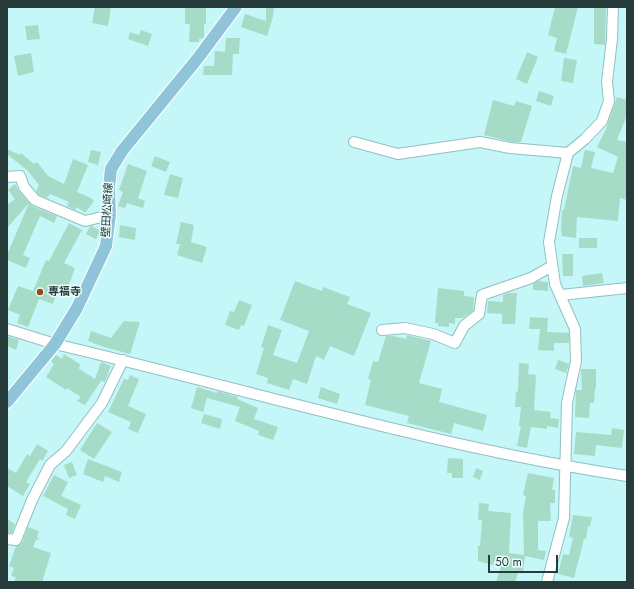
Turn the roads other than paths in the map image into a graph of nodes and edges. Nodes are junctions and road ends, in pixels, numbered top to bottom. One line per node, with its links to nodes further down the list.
1 (236, 7): 6 (main road, 壁田松崎線)
2 (613, 7): 4 (street)
3 (354, 142): 4 (street)
4 (568, 153): 7 (street)
5 (7, 177): 6 (street)
6 (110, 215): 12 (main road, 壁田松崎線)
7 (552, 266): 9 (street); 11 (street)
8 (627, 288): 9 (street)
9 (561, 295): 15 (street)
10 (7, 329): 12 (street)
11 (382, 330)
12 (55, 344): 13 (street); 14 (main road, 壁田松崎線)
13 (123, 360): 15 (street); 17 (street)
14 (7, 402)
15 (566, 467): 16 (street); 18 (street)
16 (627, 476)
17 (7, 539)
18 (547, 582)

